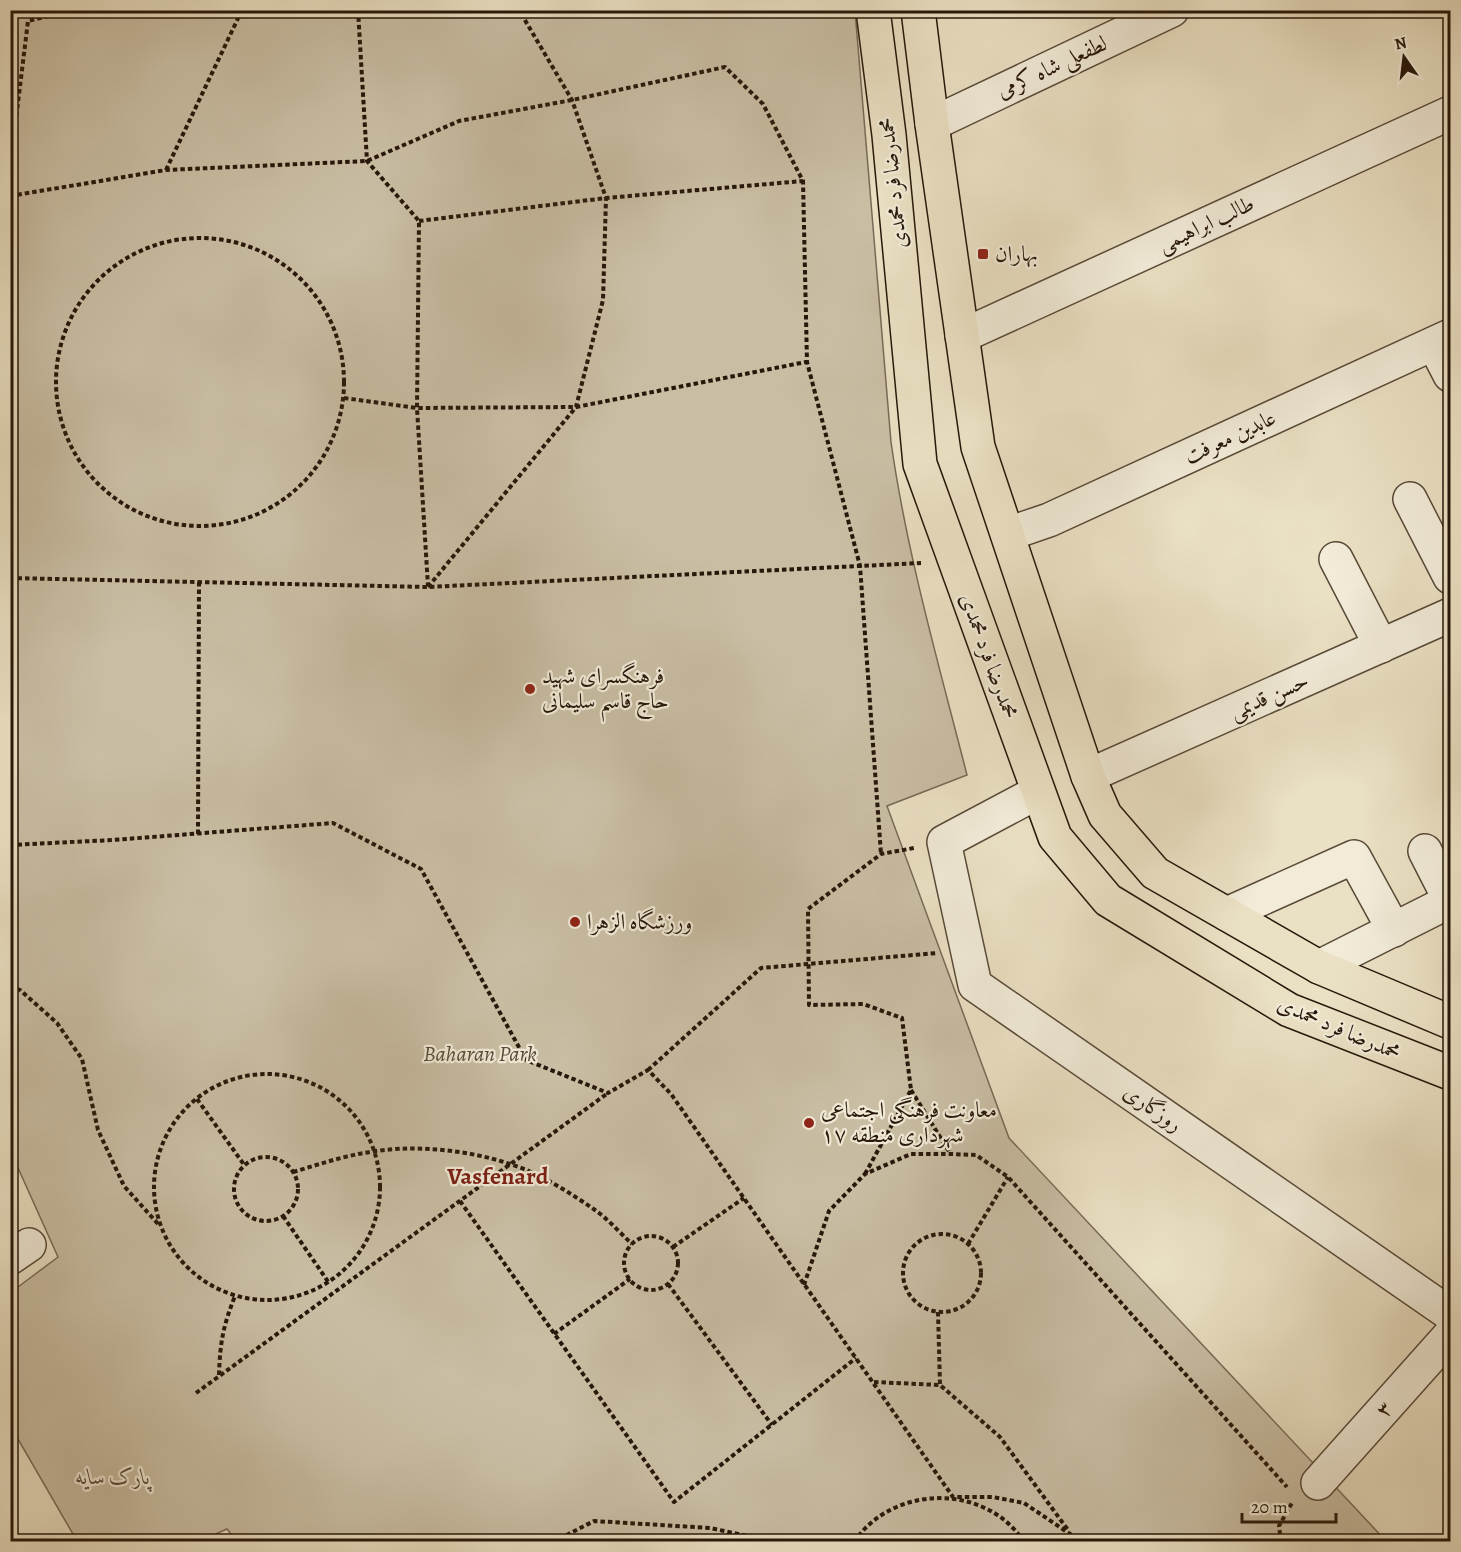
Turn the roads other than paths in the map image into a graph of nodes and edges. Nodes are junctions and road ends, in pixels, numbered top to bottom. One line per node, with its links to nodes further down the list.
1 (873, 10): 16 (main road, محمدرضا فرد محمدی)
2 (918, 10): 5 (main road, محمدرضا فرد محمدی)
3 (1172, 10): 5 (street, لطفعلی شاه کرمی)
4 (1450, 113): 6 (street, طالب ابراهیمی)
5 (932, 124): 6 (main road, محمدرضا فرد محمدی)
6 (962, 336): 10 (main road, محمدرضا فرد محمدی)
7 (1442, 340): 8 (street); 10 (street, عابدین معرفت)
8 (1450, 375)
9 (1410, 499): 12 (street)
10 (1008, 534): 15 (main road, محمدرضا فرد محمدی)
11 (1336, 558): 14 (street)
12 (1450, 577)
13 (1450, 615): 14 (street, حسن قدیمی)
14 (1381, 646): 15 (street, حسن قدیمی)
15 (1088, 776): 19 (main road, محمدرضا فرد محمدی)
16 (1038, 792): 23 (main road, محمدرضا فرد محمدی); 24 (street, روزگاری)
17 (1425, 851): 18 (street)
18 (1450, 901): 20 (street)
19 (1227, 914): 20 (street); 21 (main road, محمدرضا فرد محمدی)
20 (1394, 930): 21 (street)
21 (1319, 967): 22 (main road, محمدرضا فرد محمدی)
22 (1450, 1022)
23 (1450, 1073)
24 (1450, 1314)
25 (1450, 1335): 26 (street, ۳)
26 (1306, 1490)

